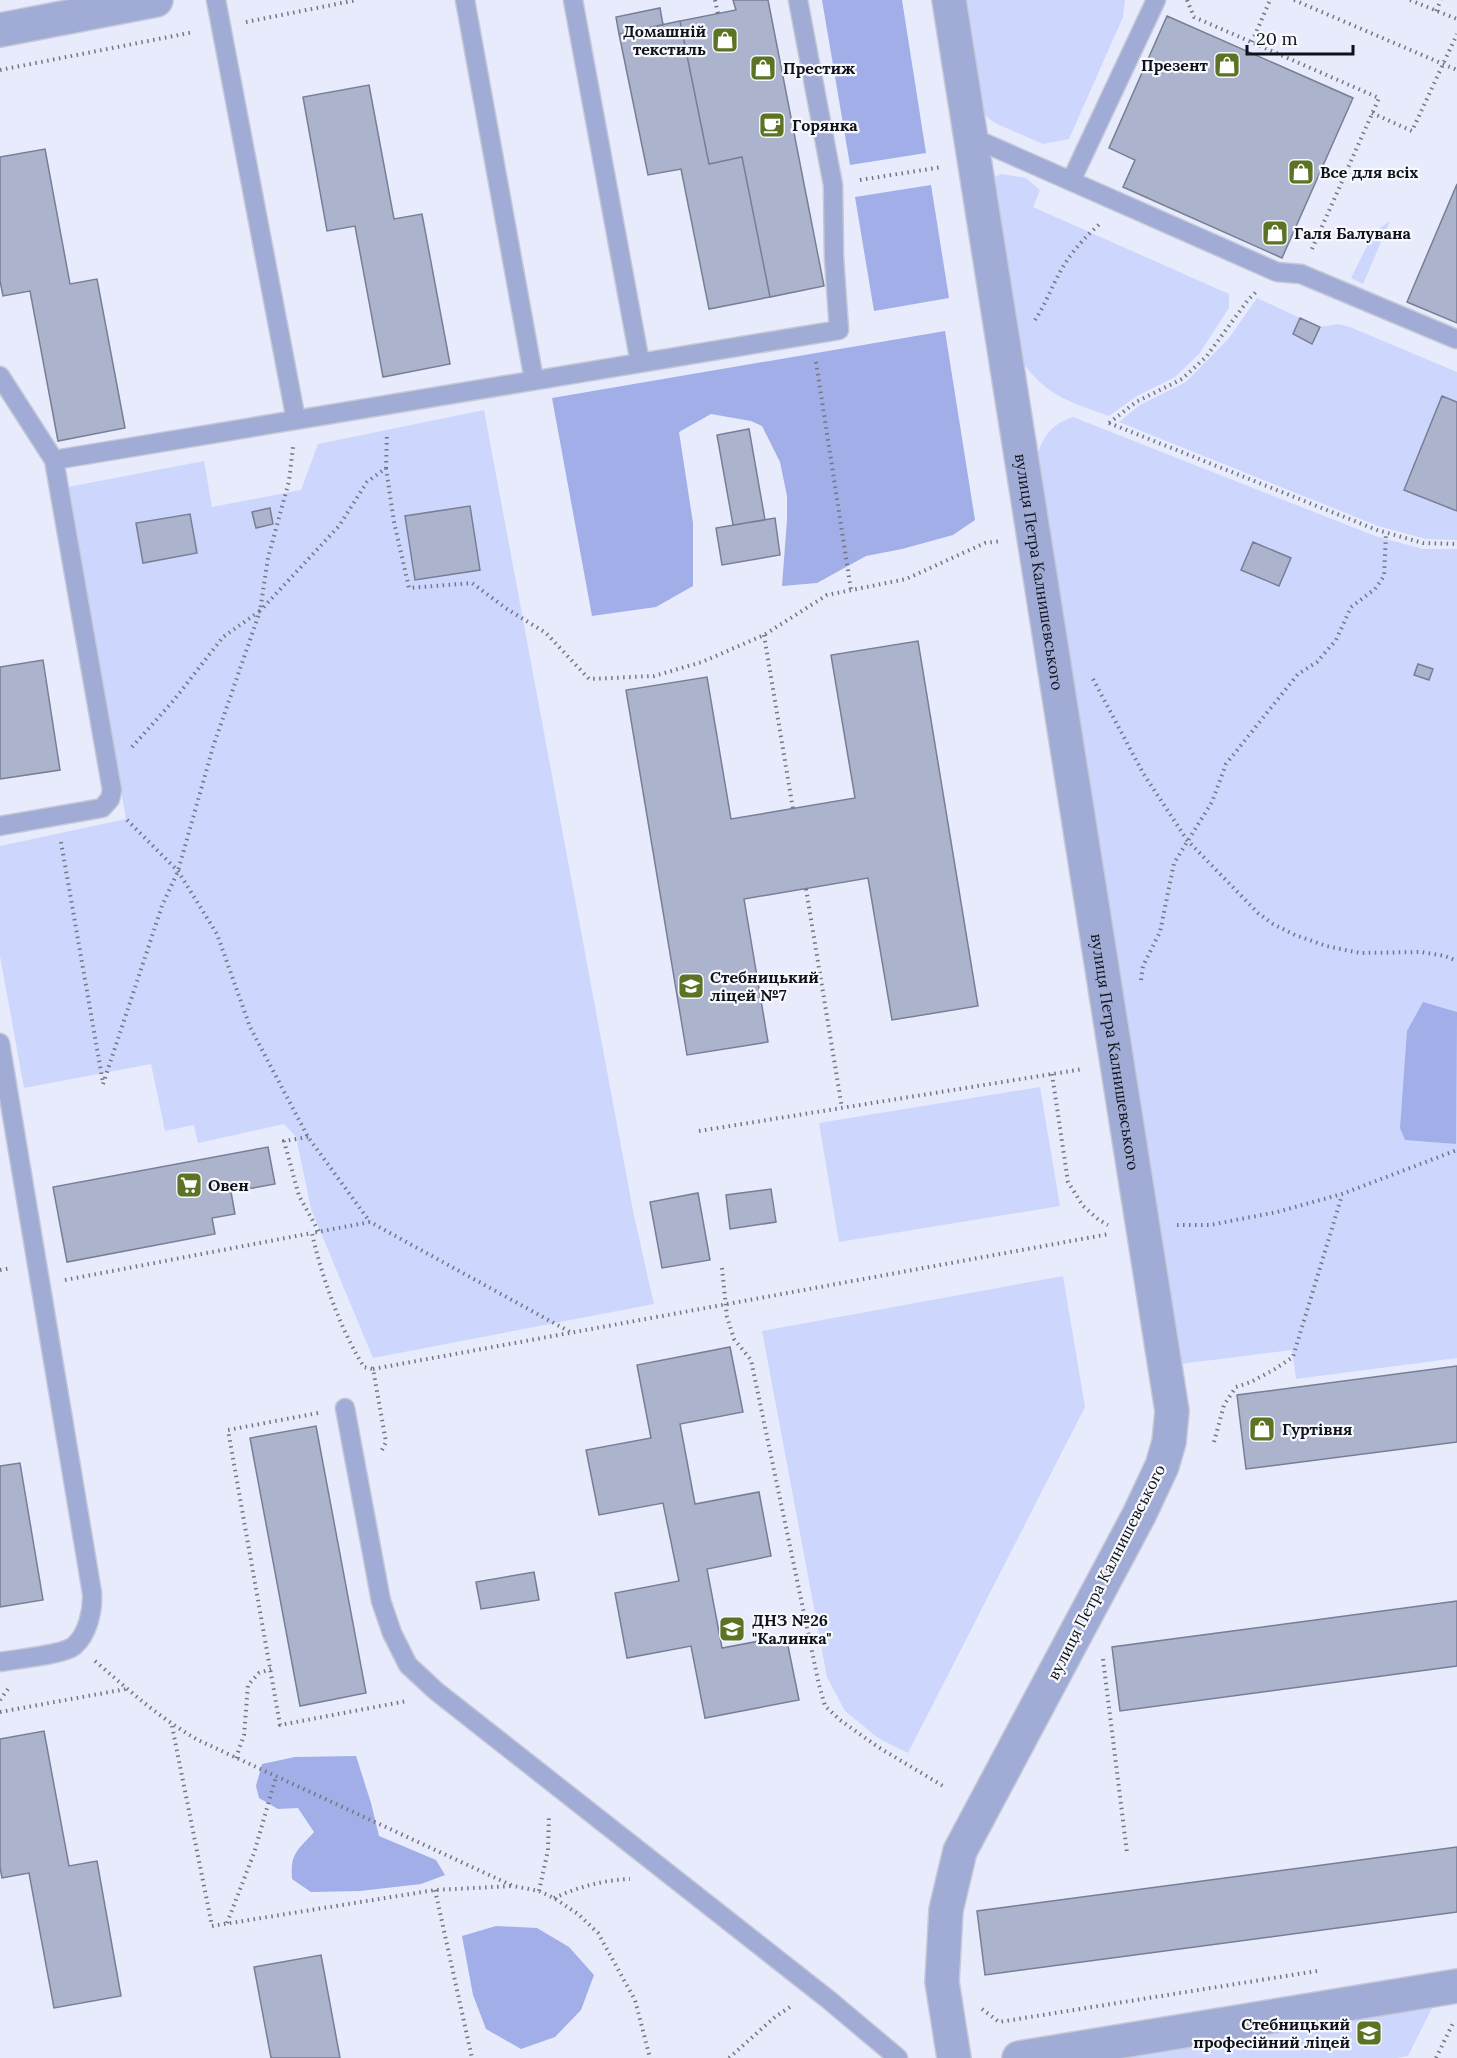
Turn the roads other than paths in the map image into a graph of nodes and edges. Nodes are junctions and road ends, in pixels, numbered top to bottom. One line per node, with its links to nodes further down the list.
1 (216, 0): 15 (lane)
2 (465, 0): 14 (lane)
3 (573, 0): 12 (lane)
4 (798, 0): 12 (lane)
5 (949, 0): 9 (street, вулиця Петра Калнишевського)
6 (1156, 0): 10 (lane)
7 (143, 1): 8 (street)
8 (0, 30)
9 (970, 137): 10 (lane); 23 (street, вулиця Петра Калнишевського)
10 (1071, 181): 11 (lane)
11 (1456, 339)
12 (640, 363): 14 (lane)
13 (0, 376): 16 (lane)
14 (534, 380): 15 (lane)
15 (296, 420): 16 (lane)
16 (54, 460): 17 (lane)
17 (0, 826)
18 (0, 1042): 20 (lane)
19 (345, 1408): 22 (lane)
20 (0, 1662)
21 (1457, 1986): 24 (street)
22 (898, 2058)
23 (954, 2058)
24 (1019, 2058)

